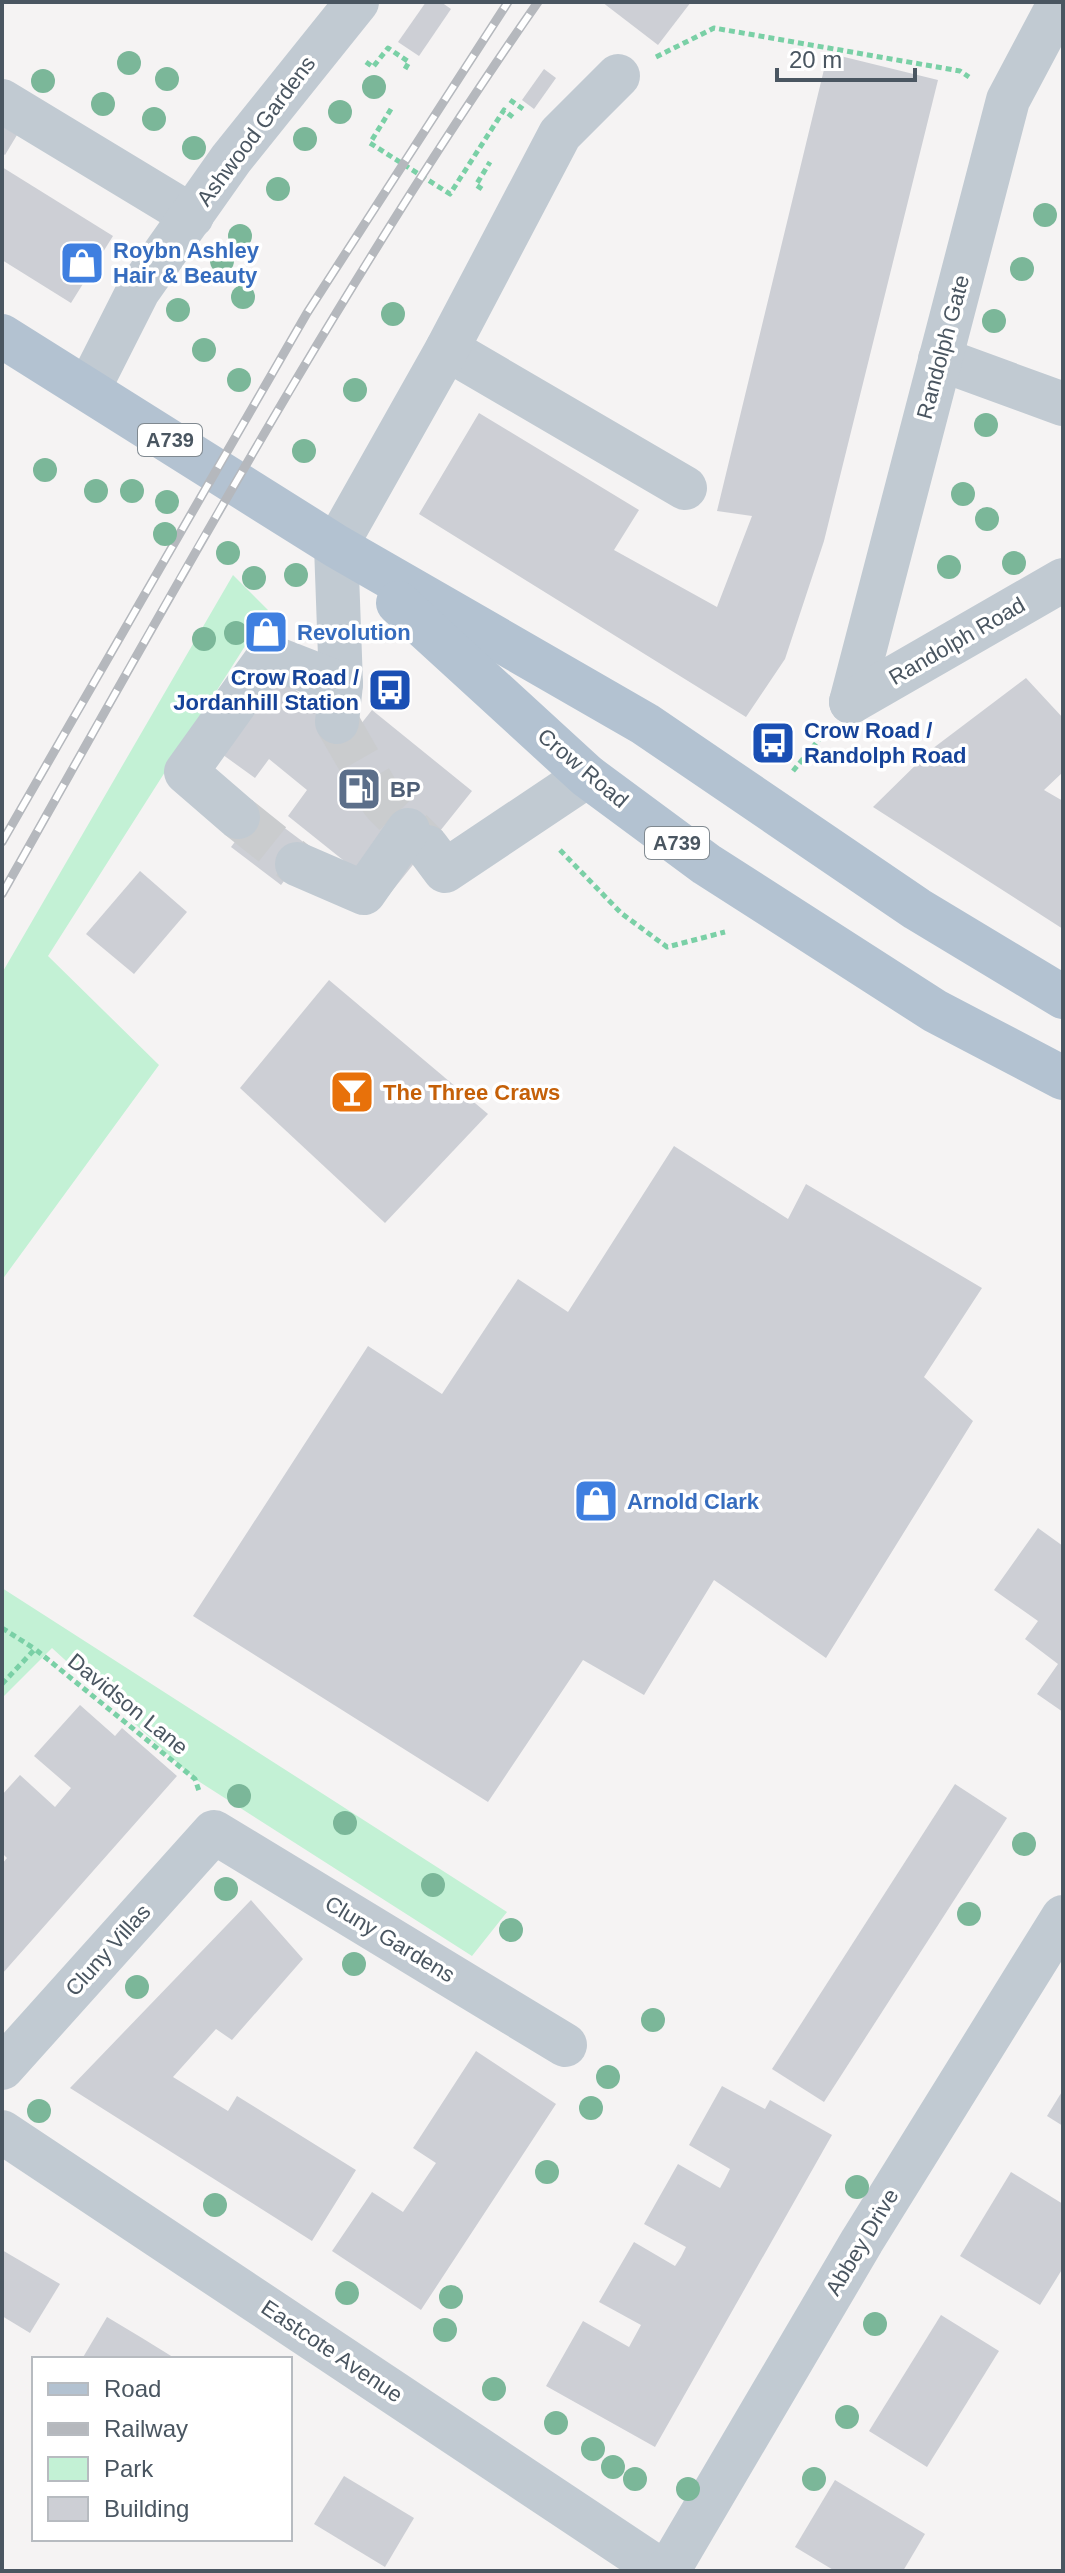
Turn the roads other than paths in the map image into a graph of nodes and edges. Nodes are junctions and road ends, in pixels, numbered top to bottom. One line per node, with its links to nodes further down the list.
1 (357, 2): 5 (street, Ashwood Gardens)
2 (1060, 2): 8 (street, Randolph Gate)
3 (618, 76): 7 (street)
4 (2, 101): 5 (street)
5 (192, 216): 9 (street, Ashwood Gardens)
6 (2, 336): 9 (main road, Crow Road / A739)
7 (447, 349): 11 (street); 12 (street)
8 (940, 359): 10 (street); 14 (street, Randolph Gate)
9 (89, 388): 12 (main road, Crow Road / A739)
10 (1063, 404)
11 (685, 488)
12 (336, 546): 15 (main road, Crow Road / A739); 16 (street); 18 (main road, Crow Road / A739)
13 (1063, 580): 14 (street, Randolph Road)
14 (851, 702)
15 (587, 776): 17 (street); 19 (main road, Crow Road / A739)
16 (238, 817)
17 (297, 864)
18 (1063, 997)
19 (1063, 1078)
20 (214, 1832): 22 (street, Cluny Gardens); 23 (street, Cluny Villas)
21 (1063, 1917): 25 (street, Abbey Drive)
22 (565, 2045)
23 (2, 2068)
24 (2, 2132): 25 (street, Eastcote Avenue)
25 (665, 2571)

